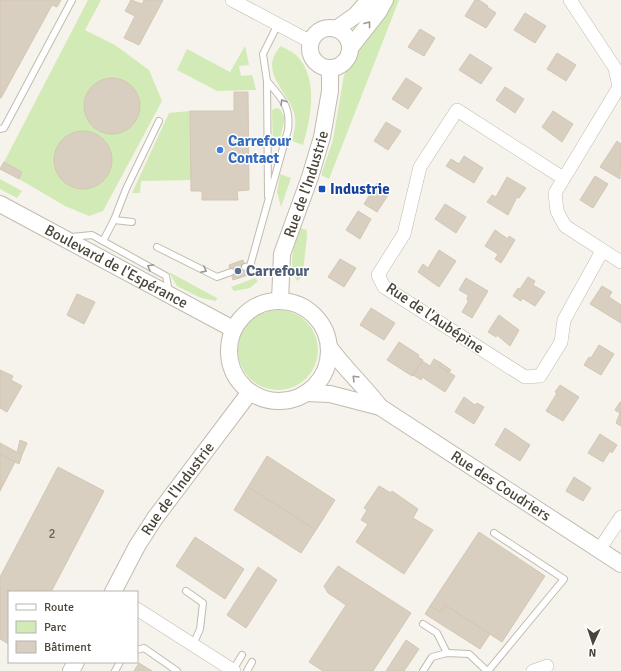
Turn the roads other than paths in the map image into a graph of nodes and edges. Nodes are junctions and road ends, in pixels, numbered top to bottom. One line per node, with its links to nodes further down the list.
1 (72, 0): 13 (lane)
2 (232, 0): 6 (street)
3 (369, 0): 7 (street)
4 (385, 0): 9 (street, one-way to 4)
5 (570, 0): 14 (street)
6 (278, 24): 8 (street); 11 (lane)
7 (336, 29): 8 (street); 9 (street)
8 (311, 42): 10 (street)
9 (350, 48): 10 (street)
10 (330, 68): 27 (street, Rue de l'Industrie)
11 (267, 81): 16 (lane); 16 (lane, one-way to 11)
12 (159, 121): 17 (lane)
13 (0, 129)
14 (563, 178): 22 (street); 22 (street, Rue de l'Aubépine)
15 (0, 204): 19 (street, Boulevard de l'Espérance)
16 (268, 206): 24 (lane)
17 (114, 220): 18 (lane); 20 (lane)
18 (132, 222)
19 (64, 238): 20 (lane); 26 (street, Boulevard de l'Espérance)
20 (103, 241): 26 (lane, one-way to 20)
21 (157, 247): 25 (lane, one-way to 25)
22 (602, 251): 23 (street)
23 (621, 262)
24 (245, 267)
25 (231, 272)
26 (170, 296): 28 (street, Boulevard de l'Espérance)
27 (280, 300): 28 (street); 29 (street)
28 (233, 330): 30 (street)
29 (329, 347): 31 (street); 32 (street, Rue des Coudriers, one-way to 29)
30 (250, 392): 31 (street); 37 (street, Rue de l'Industrie)
31 (306, 393): 32 (street, Rue des Coudriers)
32 (380, 407): 35 (street, Rue des Coudriers)
33 (621, 517): 35 (street)
34 (494, 533): 51 (lane)
35 (599, 550): 36 (street, Rue des Coudriers)
36 (621, 564)
37 (114, 591)
38 (186, 591): 41 (lane)
39 (138, 610): 41 (street)
40 (423, 624): 43 (lane)
41 (193, 645): 48 (street)
42 (138, 650): 47 (lane)
43 (447, 653): 50 (lane); 51 (lane)
44 (242, 655): 48 (lane)
45 (252, 662): 49 (lane)
46 (548, 669): 52 (street)
47 (177, 671)
48 (233, 671)
49 (246, 671)
50 (423, 671)
51 (487, 671)
52 (533, 671)

